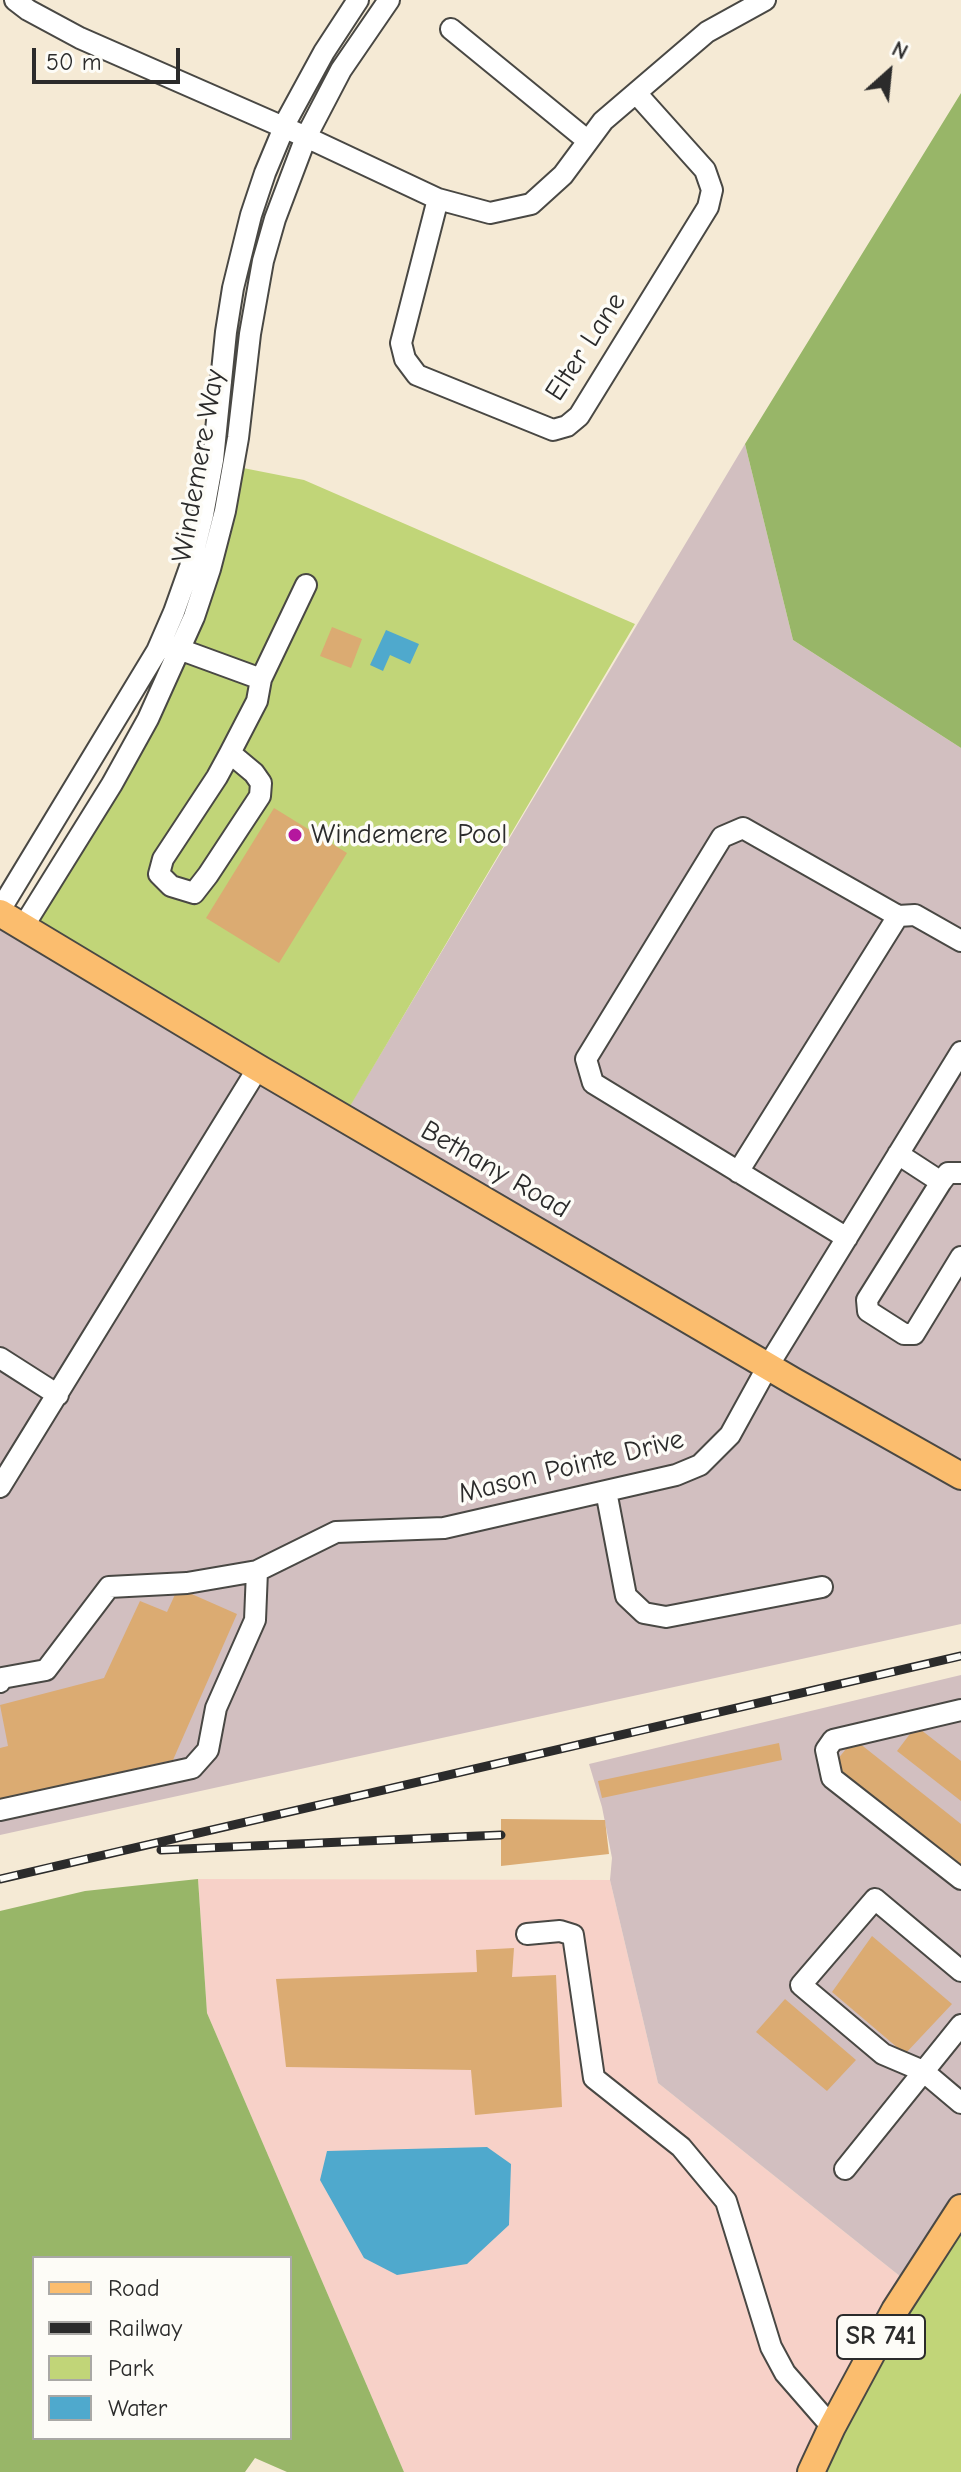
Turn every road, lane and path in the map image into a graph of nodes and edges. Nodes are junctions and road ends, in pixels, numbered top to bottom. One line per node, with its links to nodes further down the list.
1 (15, 0): 7 (street)
2 (358, 0): 7 (street, Windemere Way)
3 (389, 0): 8 (street, Windemere Way)
4 (754, 3): 6 (street)
5 (451, 29): 9 (street)
6 (636, 93): 9 (street); 10 (street, Elter Lane)
7 (284, 128): 8 (street); 12 (street, Windemere Way)
8 (306, 137): 10 (street); 12 (street, Windemere Way)
9 (588, 141): 10 (street)
10 (438, 199)
11 (306, 585): 13 (street)
12 (170, 646): 13 (street); 15 (street, Windemere Way); 17 (street, Windemere Way)
13 (261, 679): 14 (street)
14 (230, 753): 14 (street)
15 (0, 912): 17 (main road, Bethany Road)
16 (898, 916): 18 (street); 22 (street); 22 (street)
17 (23, 927): 20 (main road, Bethany Road)
18 (961, 941)
19 (961, 1052): 21 (street, Mason Pointe Drive)
20 (258, 1068): 28 (main road, Bethany Road); 29 (street)
21 (898, 1154): 24 (street); 25 (street, Mason Pointe Drive)
22 (738, 1172): 25 (street)
23 (961, 1173): 24 (street)
24 (941, 1182): 26 (street)
25 (847, 1238): 28 (street, Mason Pointe Drive)
26 (961, 1257)
27 (0, 1358): 29 (street)
28 (768, 1366): 30 (main road, Bethany Road); 32 (street, Mason Pointe Drive)
29 (58, 1395): 31 (street)
30 (961, 1476)
31 (0, 1487)
32 (606, 1491): 33 (street, Mason Pointe Drive); 34 (street)
33 (257, 1571): 35 (street); 37 (street)
34 (822, 1587)
35 (0, 1682)
36 (961, 1710): 38 (street)
37 (0, 1810)
38 (961, 1879)
39 (527, 1934): 46 (street)
40 (961, 1971): 42 (street)
41 (961, 2025): 42 (street)
42 (923, 2071): 43 (street); 44 (street)
43 (961, 2103)
44 (845, 2169)
45 (961, 2208): 46 (main road, SR 741)
46 (832, 2427): 47 (main road, SR 741)
47 (811, 2472)

